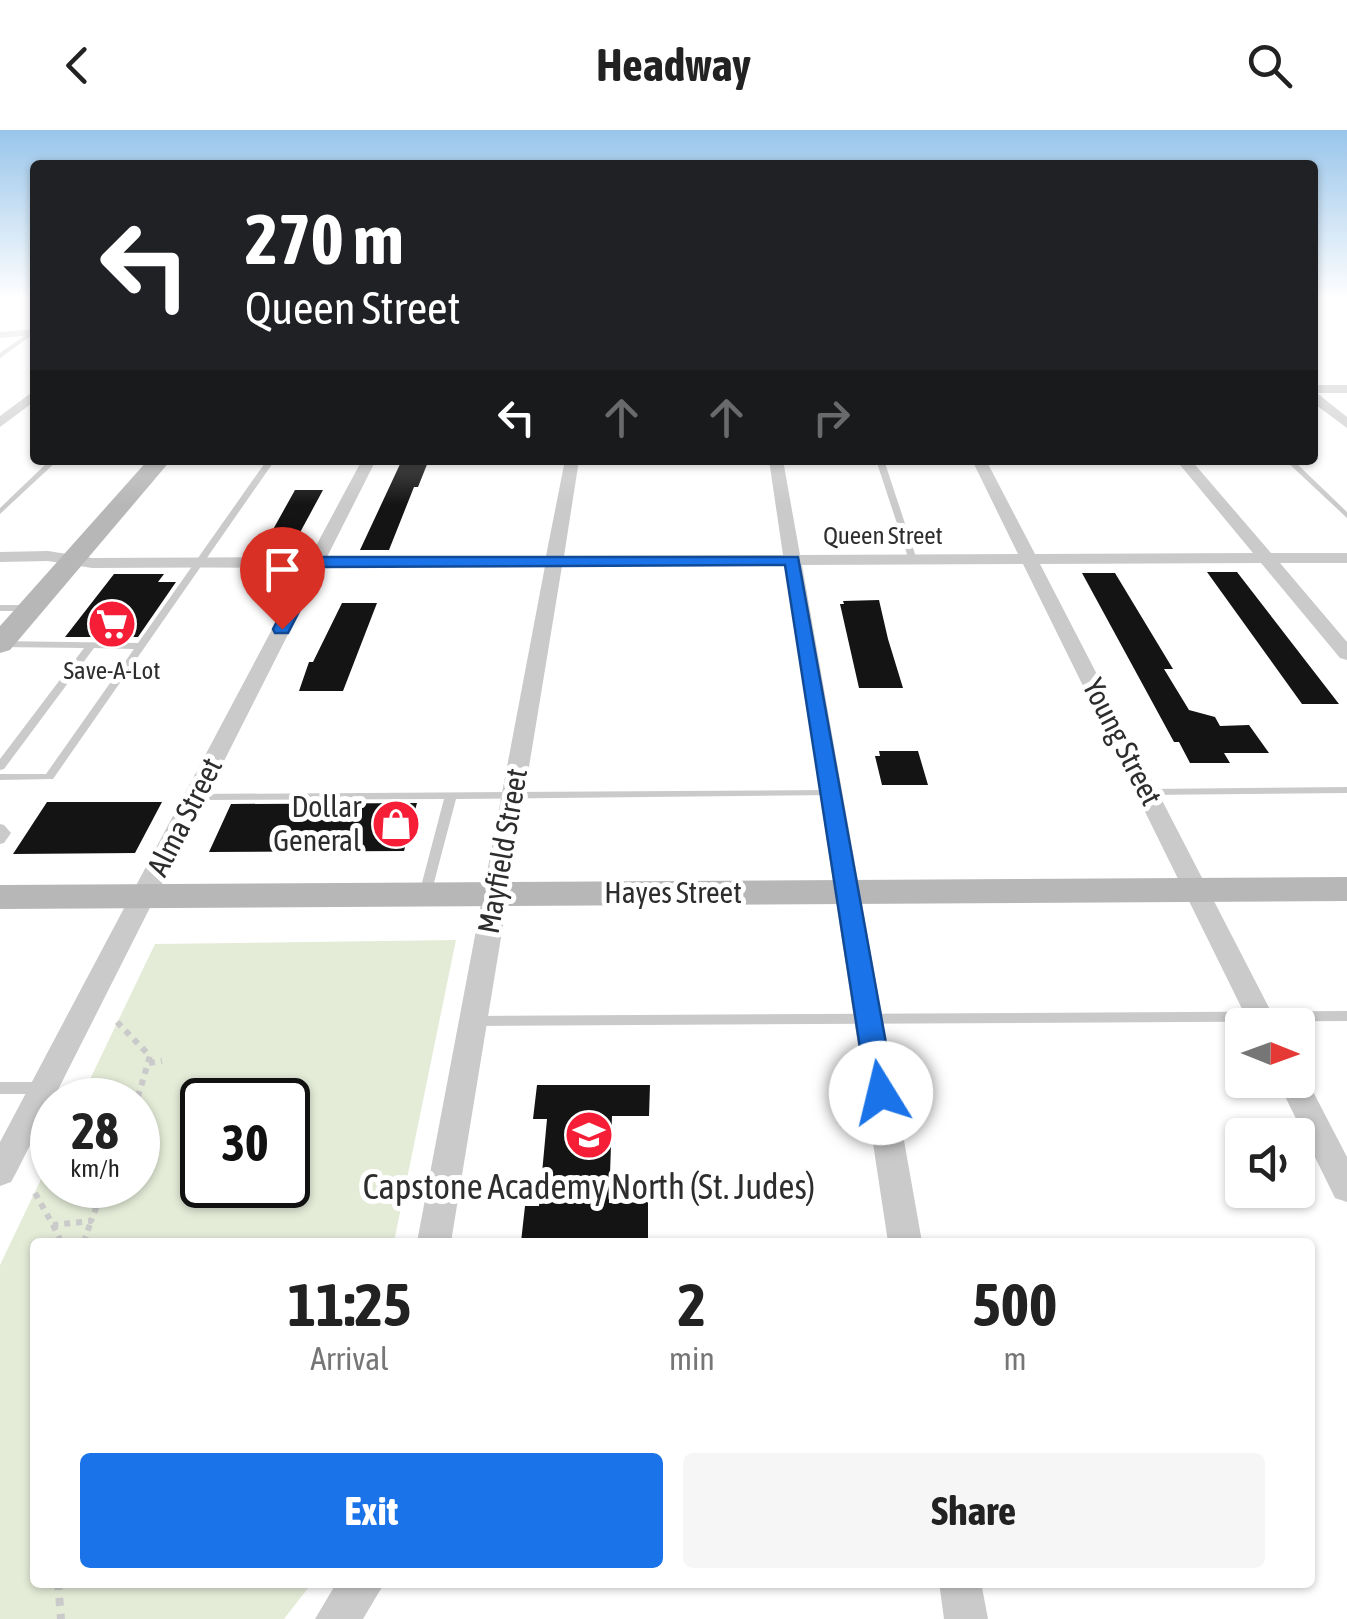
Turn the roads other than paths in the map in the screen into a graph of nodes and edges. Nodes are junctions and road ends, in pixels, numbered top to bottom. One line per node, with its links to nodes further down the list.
1 (1347, 389): 2 (street)
2 (1318, 391)
3 (1318, 397): 6 (street)
4 (30, 398): 5 (street)
5 (0, 422)
6 (1347, 424)
7 (49, 465): 17 (lane)
8 (156, 465): 22 (street)
9 (267, 465): 28 (lane)
10 (366, 465): 27 (street, Alma Street)
11 (571, 465): 26 (street, Mayfield Street)
12 (777, 465): 23 (street)
13 (882, 465): 24 (lane)
14 (982, 465): 25 (street, Young Street)
15 (1187, 465): 20 (street)
16 (1295, 465): 18 (lane)
17 (0, 512)
18 (1347, 516)
19 (0, 557): 22 (street, Queen Street)
20 (1266, 558): 21 (street, Queen Street); 25 (street, Queen Street); 34 (street)
21 (1347, 558)
22 (74, 560): 28 (street, Queen Street); 30 (street)
23 (792, 560): 24 (street, Queen Street); 26 (street, Queen Street); 39 (street)
24 (914, 560): 25 (street, Queen Street)
25 (1029, 560): 38 (street, Young Street)
26 (554, 561): 27 (street, Queen Street); 41 (street, Mayfield Street)
27 (316, 562): 28 (street, Queen Street); 42 (street, Alma Street)
28 (200, 563): 33 (lane)
29 (0, 608): 30 (lane)
30 (31, 608): 31 (street)
31 (0, 644): 32 (lane)
32 (91, 646): 33 (lane); 35 (lane)
33 (139, 646): 36 (lane)
34 (1347, 654)
35 (0, 767)
36 (0, 777)
37 (1347, 790): 38 (lane)
38 (1146, 792): 46 (street, Young Street)
39 (832, 793): 41 (lane); 47 (street)
40 (451, 796): 41 (lane); 42 (lane); 48 (lane)
41 (512, 796): 49 (street, Mayfield Street)
42 (194, 797): 50 (street, Alma Street)
43 (0, 828): 44 (lane)
44 (0, 840)
45 (1347, 889): 46 (street, Hayes Street)
46 (1196, 890): 47 (street, Hayes Street); 52 (street, Young Street)
47 (849, 892): 49 (street, Hayes Street); 54 (street)
48 (426, 894): 49 (street, Hayes Street); 50 (street, Hayes Street)
49 (495, 894): 57 (street, Mayfield Street)
50 (144, 896): 51 (street, Hayes Street); 58 (street, Alma Street)
51 (0, 897)
52 (1255, 1008)
53 (1347, 1016): 55 (lane)
54 (869, 1018): 56 (lane); 57 (lane); 66 (street)
55 (1315, 1018)
56 (1225, 1021)
57 (473, 1022): 65 (street, Mayfield Street)
58 (49, 1078)
59 (0, 1088): 60 (lane)
60 (30, 1088)
61 (1301, 1098): 64 (street)
62 (30, 1115): 63 (street, Alma Street)
63 (0, 1173)
64 (1347, 1189)
65 (435, 1238)
66 (905, 1238)
67 (360, 1588): 69 (street)
68 (961, 1588): 70 (street)
69 (337, 1619)
70 (966, 1619)

